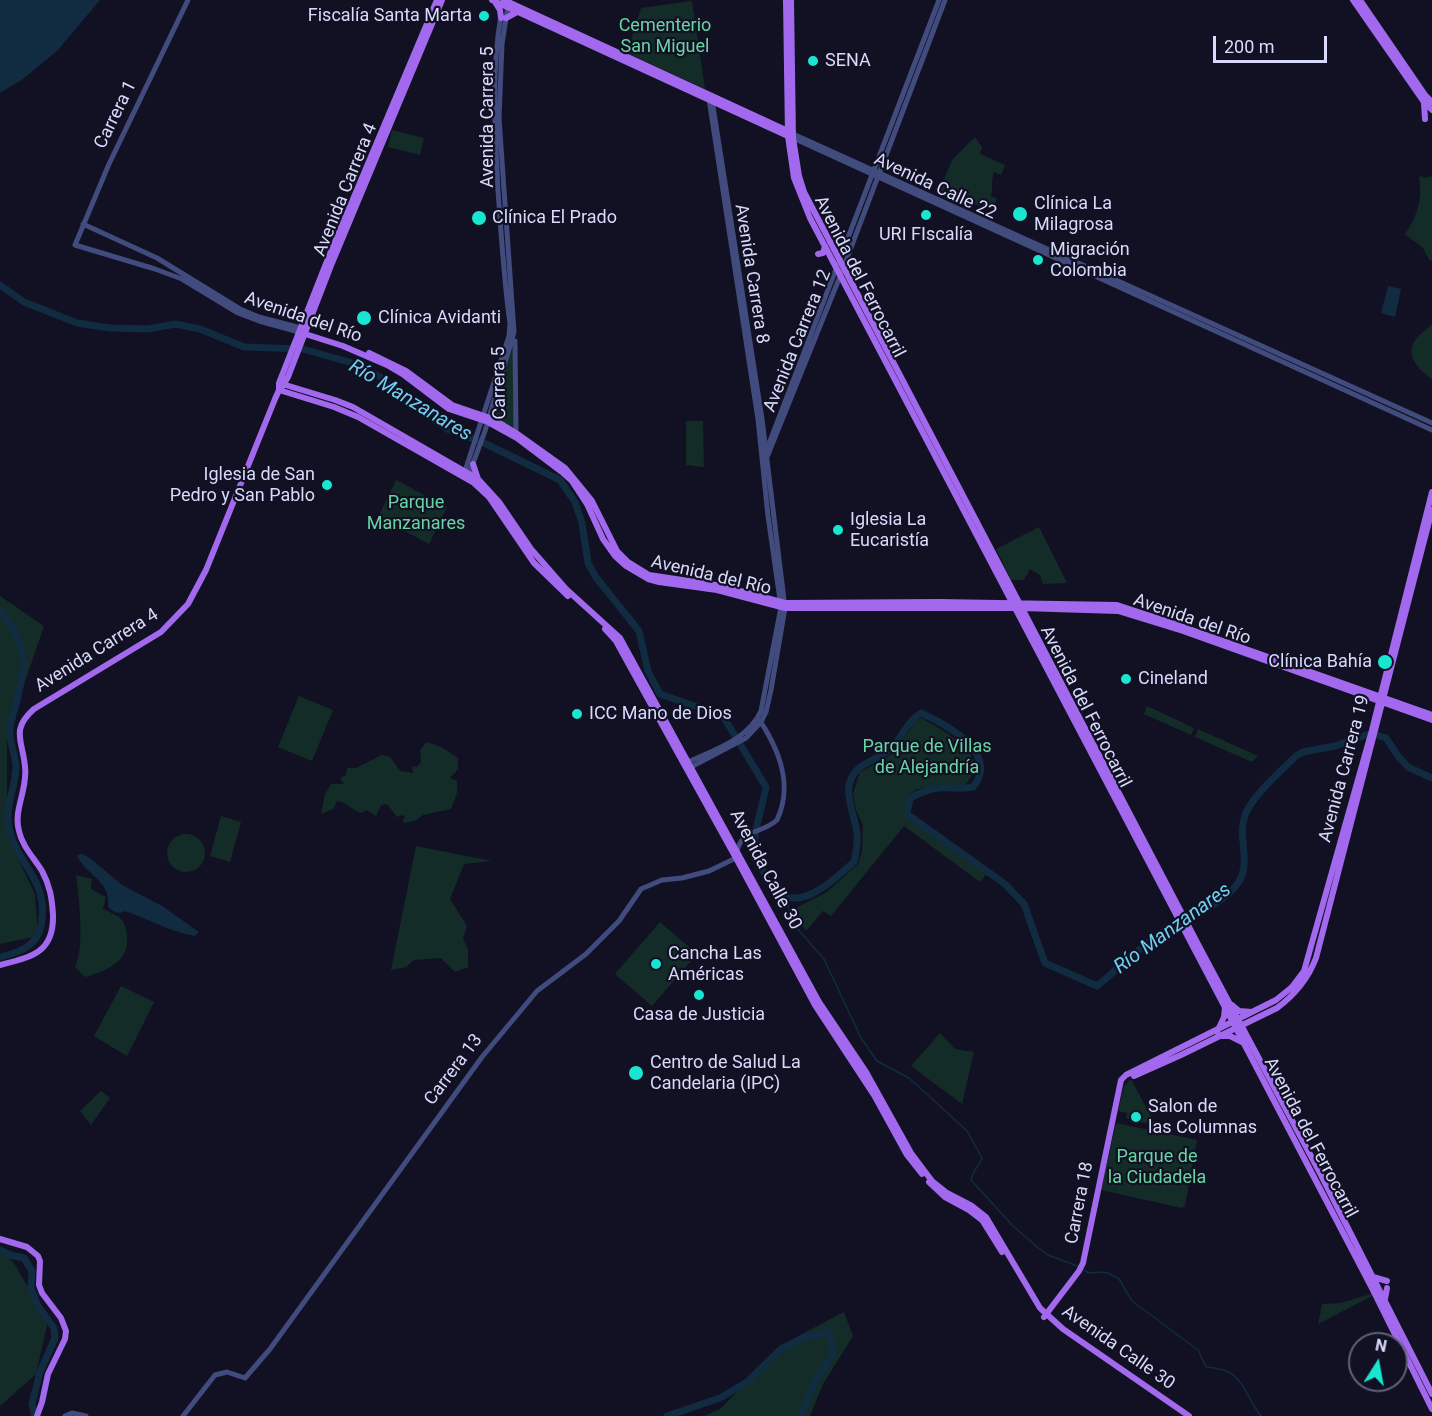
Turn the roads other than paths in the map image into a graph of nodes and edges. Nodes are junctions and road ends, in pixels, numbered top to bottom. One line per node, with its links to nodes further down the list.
1 (188, 0): 25 (street, Carrera 1)
2 (437, 0): 31 (main road, Avenida Carrera 4)
3 (442, 0): 31 (main road, Avenida Carrera 4)
4 (492, 0): 11 (main road, Avenida Calle 22); 13 (main road)
5 (786, 0): 21 (main road, Avenida del Ferrocarril)
6 (790, 0): 23 (main road, Avenida del Ferrocarril)
7 (939, 0): 24 (street, Avenida Carrera 12)
8 (945, 0): 24 (street, Avenida Carrera 12)
9 (1353, 0): 15 (main road)
10 (1360, 0): 16 (main road)
11 (507, 2): 12 (main road, Avenida Calle 22); 13 (street, Avenida Carrera 5)
12 (519, 10): 13 (main road); 14 (main road, Avenida Calle 22)
13 (503, 18): 32 (street, Avenida Carrera 5); 37 (street, Avenida Carrera 5)
14 (710, 98): 17 (main road, Avenida Calle 22); 19 (street, Avenida Carrera 8); 22 (main road, Avenida Calle 22); 41 (street, Avenida Carrera 8)
15 (1424, 102): 18 (main road); 20 (main road)
16 (1432, 102)
17 (724, 106): 19 (street); 23 (main road, Avenida Calle 22)
18 (1432, 110)
19 (716, 115): 41 (street, Avenida Carrera 8)
20 (1425, 118)
21 (788, 119): 22 (main road); 23 (main road, Avenida del Ferrocarril)
22 (778, 126): 23 (main road, Avenida Calle 22)
23 (790, 135): 24 (street, Avenida Calle 22); 27 (main road, Avenida del Ferrocarril); 29 (main road, Avenida del Ferrocarril)
24 (876, 174): 29 (street, Avenida Carrera 12); 38 (street, Avenida Calle 22); 39 (street, Avenida Calle 22)
25 (83, 224): 26 (street, Carrera 1); 31 (street, Avenida del Río)
26 (75, 245): 31 (street, Avenida del Río)
27 (825, 246): 28 (main road); 29 (main road, Avenida del Ferrocarril)
28 (818, 254)
29 (840, 264): 30 (main road, Avenida del Ferrocarril); 41 (street, Avenida Carrera 12); 51 (main road, Avenida del Ferrocarril)
30 (841, 274): 41 (street, Avenida Carrera 12); 48 (main road, Avenida del Ferrocarril)
31 (303, 331): 33 (main road, Avenida Carrera 4); 37 (main road, Avenida del Río)
32 (514, 332): 37 (street, Avenida Carrera 5); 40 (street, Carrera 5)
33 (288, 368): 34 (main road, Avenida Carrera 4); 35 (main road, Avenida Carrera 4)
34 (288, 377): 35 (main road, Avenida Carrera 4); 36 (main road)
35 (281, 386): 36 (main road, Avenida Calle 30); 44 (main road, Avenida Calle 30); 59 (main road, Avenida Carrera 4)
36 (295, 388): 43 (main road, Avenida Calle 30)
37 (486, 418): 40 (main road, Avenida del Río); 42 (street, Avenida Carrera 5); 50 (main road, Avenida del Río)
38 (1432, 423)
39 (1432, 430)
40 (516, 433): 50 (main road, Avenida del Río)
41 (765, 457): 50 (street)
42 (471, 463): 43 (main road); 44 (street, Avenida Carrera 5); 45 (main road)
43 (458, 466): 44 (main road, Avenida Calle 30)
44 (467, 475): 45 (main road, Avenida Calle 30); 56 (main road, Avenida Calle 30)
45 (478, 479): 56 (main road, Avenida Calle 30)
46 (1432, 492): 52 (main road, Avenida Carrera 19)
47 (1432, 510): 52 (main road, Avenida Carrera 19)
48 (1007, 590): 49 (main road); 51 (main road, Avenida del Ferrocarril)
49 (1003, 603): 50 (main road, Avenida del Río); 51 (main road, Avenida del Río)
50 (783, 605): 51 (main road, Avenida del Río); 54 (street)
51 (1018, 605): 52 (main road, Avenida del Río); 60 (main road, Avenida del Ferrocarril)
52 (1382, 700): 53 (main road, Avenida del Río); 55 (main road, Avenida del Río); 61 (main road, Avenida Carrera 19)
53 (1432, 715)
54 (759, 720): 56 (street); 57 (street)
55 (1432, 720)
56 (688, 765): 57 (main road, Avenida Calle 30); 58 (main road, Avenida Calle 30)
57 (737, 849): 58 (street); 69 (main road, Avenida Calle 30)
58 (736, 858): 69 (main road, Avenida Calle 30); 75 (street, Carrera 13)
59 (0, 965)
60 (1228, 1005): 61 (main road); 62 (main road, Avenida del Ferrocarril); 63 (main road)
61 (1257, 1013): 62 (main road, Avenida Carrera 19); 64 (main road)
62 (1237, 1024): 63 (main road, Avenida Carrera 19); 64 (main road, Avenida del Ferrocarril)
63 (1216, 1034): 64 (main road); 65 (main road, Avenida Carrera 19)
64 (1247, 1042): 67 (main road, Avenida del Ferrocarril); 71 (main road, Avenida del Ferrocarril)
65 (1121, 1083): 69 (main road, Carrera 18)
66 (0, 1239): 72 (main road)
67 (1373, 1277): 68 (main road, Avenida del Ferrocarril); 68 (main road)
68 (1385, 1300): 70 (main road, Avenida del Ferrocarril)
69 (1044, 1316): 76 (main road, Avenida Calle 30); 77 (main road, Avenida Calle 30)
70 (1432, 1394)
71 (1432, 1409)
72 (37, 1416)
73 (64, 1416): 74 (street)
74 (86, 1416)
75 (183, 1416)
76 (1182, 1416)
77 (1189, 1416)

